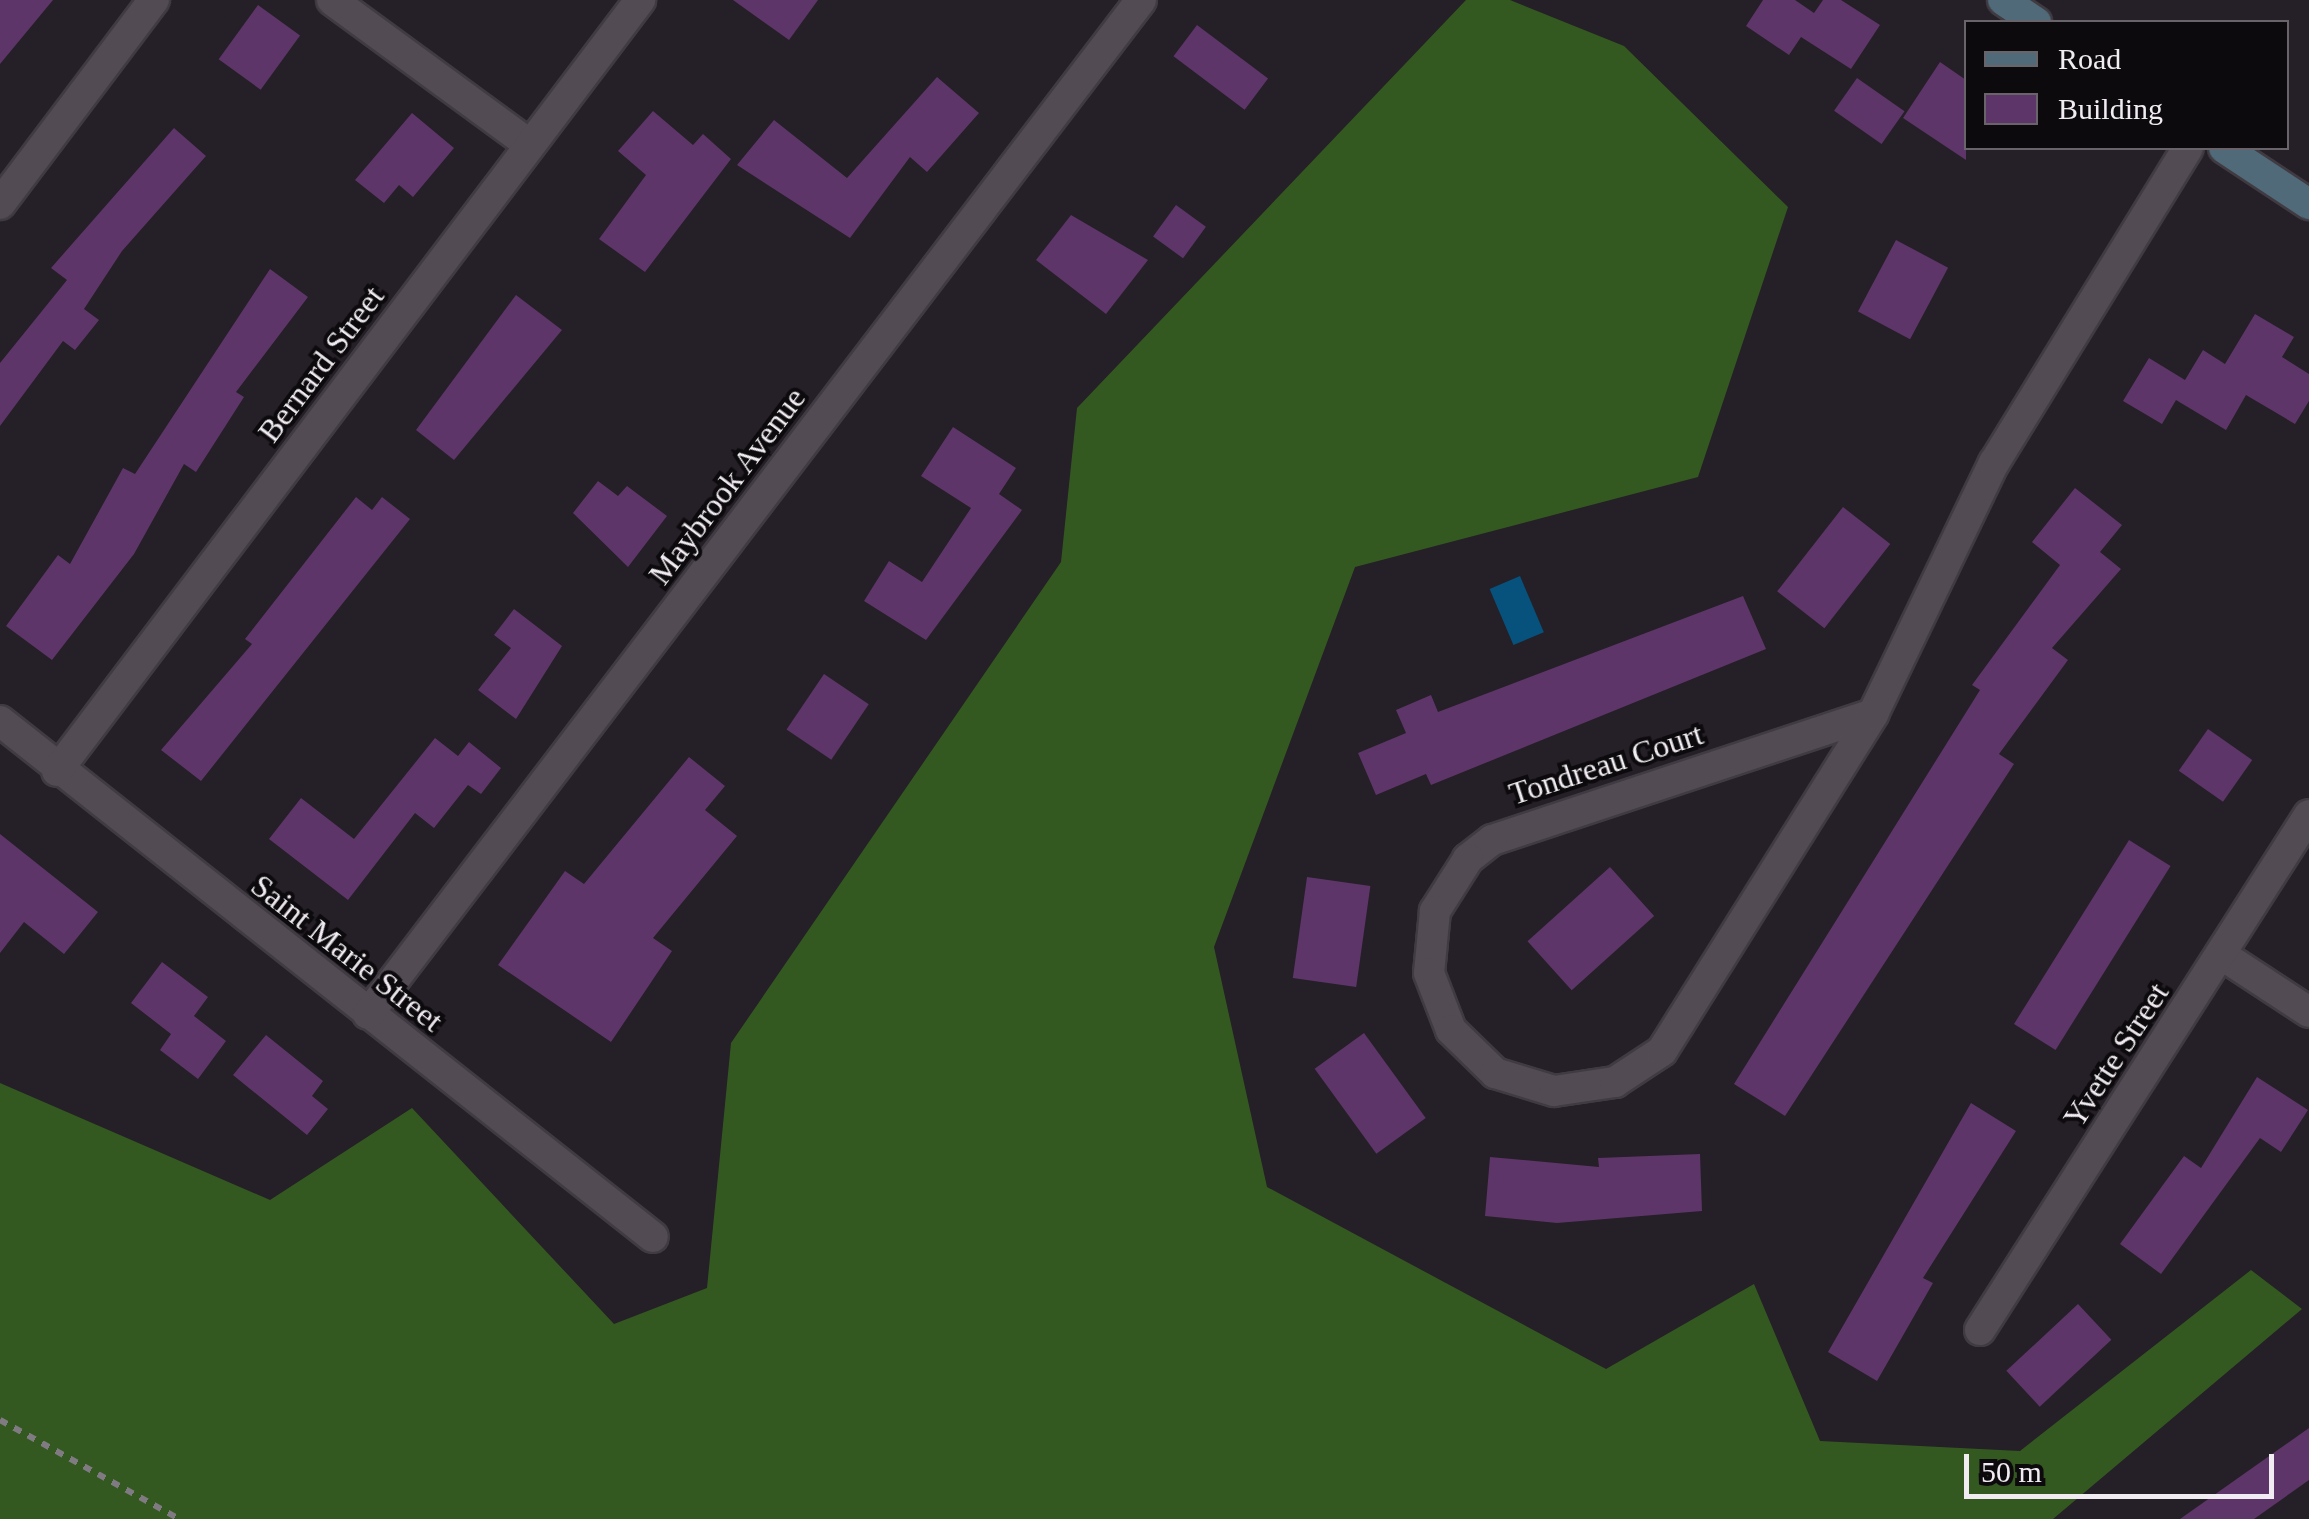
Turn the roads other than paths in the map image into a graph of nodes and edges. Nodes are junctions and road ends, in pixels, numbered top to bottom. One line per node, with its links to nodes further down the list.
1 (154, 0): 10 (street)
2 (332, 0): 7 (street)
3 (640, 0): 7 (street, Bernard Street)
4 (1141, 0): 18 (street, Maybrook Avenue)
5 (2002, 0): 6 (main road)
6 (2033, 20)
7 (530, 145): 14 (street, Bernard Street)
8 (2187, 150): 12 (street, Tondreau Court)
9 (2227, 150): 11 (main road)
10 (0, 204)
11 (2309, 204)
12 (1872, 714): 12 (street, Tondreau Court)
13 (0, 721): 14 (street, Saint Marie Street)
14 (57, 771): 18 (street, Saint Marie Street)
15 (2309, 815): 16 (street, Yvette Street)
16 (2222, 955): 17 (street); 20 (street, Yvette Street)
17 (2309, 1012)
18 (368, 1014): 19 (street, Saint Marie Street)
19 (653, 1236)
20 (1980, 1330)

